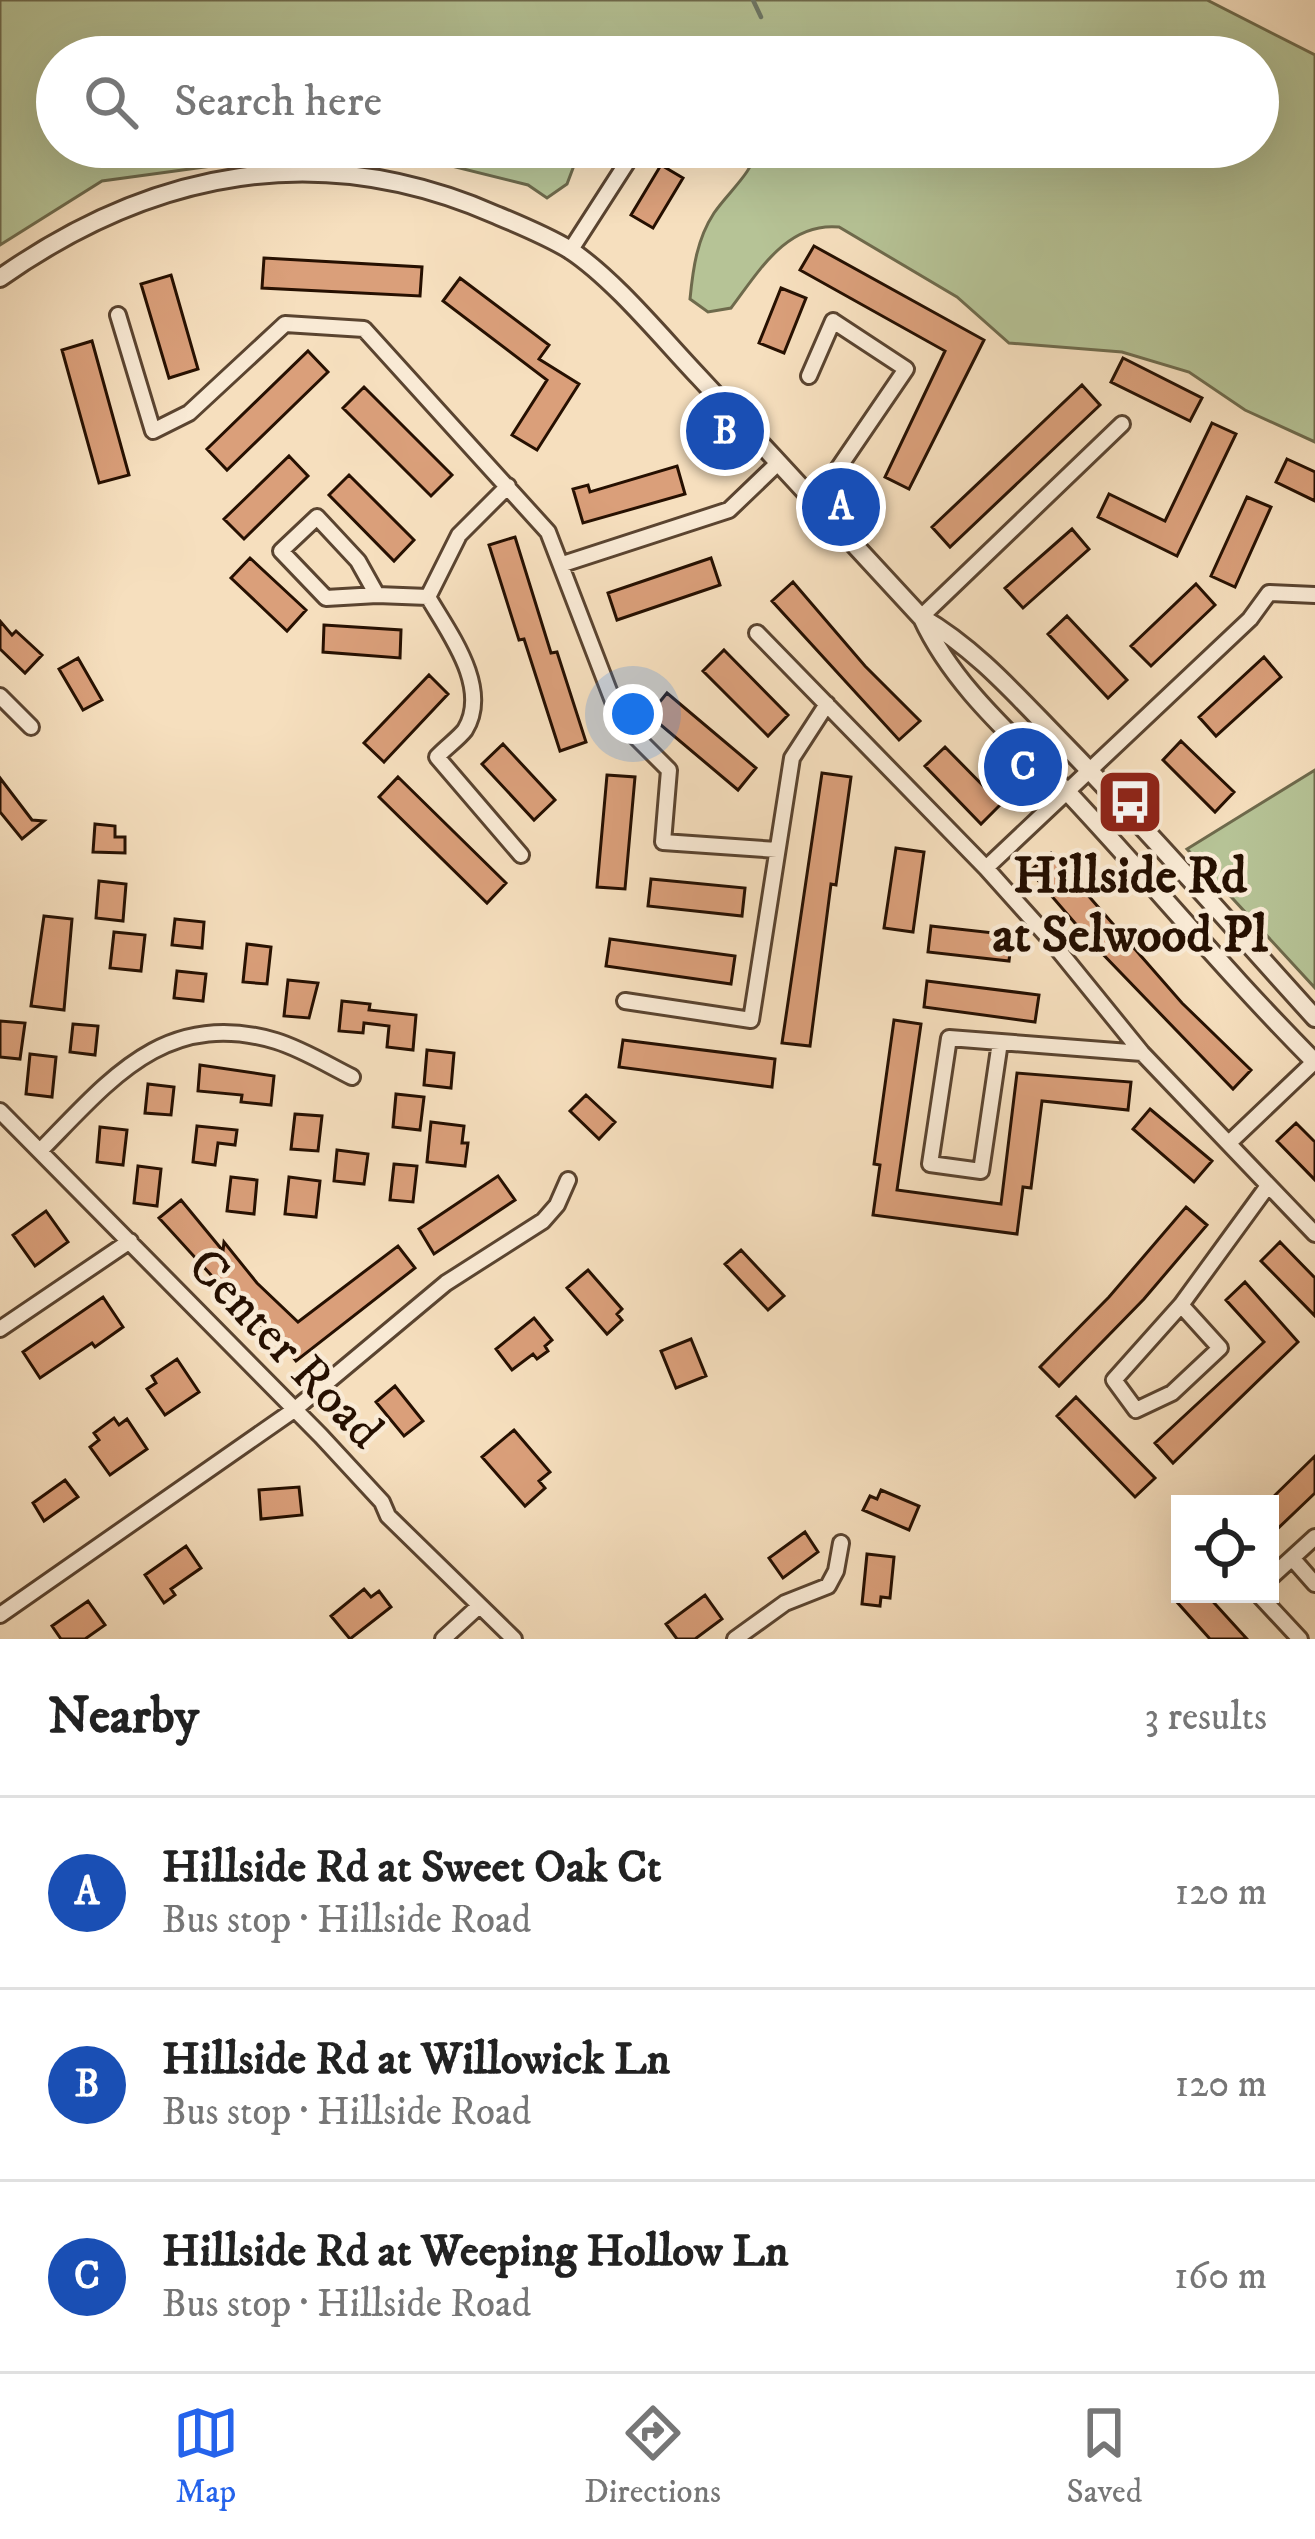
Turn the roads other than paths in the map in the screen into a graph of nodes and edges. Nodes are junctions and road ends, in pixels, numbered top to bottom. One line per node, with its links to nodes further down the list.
1 (623, 168): 2 (street)
2 (570, 251): 3 (street); 7 (street)
3 (0, 278)
4 (118, 315): 8 (street)
5 (809, 376): 9 (street)
6 (1122, 424): 14 (street)
7 (778, 463): 9 (street); 10 (street)
8 (508, 486): 10 (street); 13 (street)
9 (815, 502): 14 (street)
10 (562, 564): 21 (street)
11 (377, 595): 11 (street); 13 (street)
12 (1315, 595): 19 (street)
13 (428, 597): 22 (street)
14 (921, 617): 19 (street); 20 (street)
15 (757, 633): 17 (street)
16 (0, 695): 18 (street)
17 (826, 704): 21 (street); 23 (street)
18 (31, 727)
19 (1091, 771): 20 (street); 25 (street)
20 (1068, 793): 23 (street); 28 (street)
21 (777, 850): 24 (street)
22 (521, 855)
23 (986, 868): 27 (street)
24 (625, 1001)
25 (1315, 1018)
26 (1000, 1042): 26 (street); 27 (street)
27 (1142, 1053): 31 (street)
28 (1315, 1062): 31 (street)
29 (352, 1077): 32 (street)
30 (0, 1111): 32 (street, Center Road)
31 (1230, 1142): 34 (street)
32 (40, 1151): 36 (street, Center Road)
33 (568, 1180): 39 (street)
34 (1267, 1186): 35 (street); 37 (street)
35 (1315, 1234)
36 (130, 1241): 38 (street); 39 (street, Center Road)
37 (1181, 1305): 37 (street)
38 (0, 1329)
39 (294, 1410): 46 (street, Center Road); 47 (street)
40 (1315, 1537): 42 (street)
41 (841, 1544): 50 (street)
42 (1292, 1558): 43 (street); 44 (street)
43 (1279, 1570)
44 (1315, 1583)
45 (1266, 1603): 51 (street)
46 (479, 1606): 48 (street); 49 (street, Center Road)
47 (0, 1615)
48 (443, 1639)
49 (514, 1639)
50 (735, 1639)
51 (1300, 1639)

